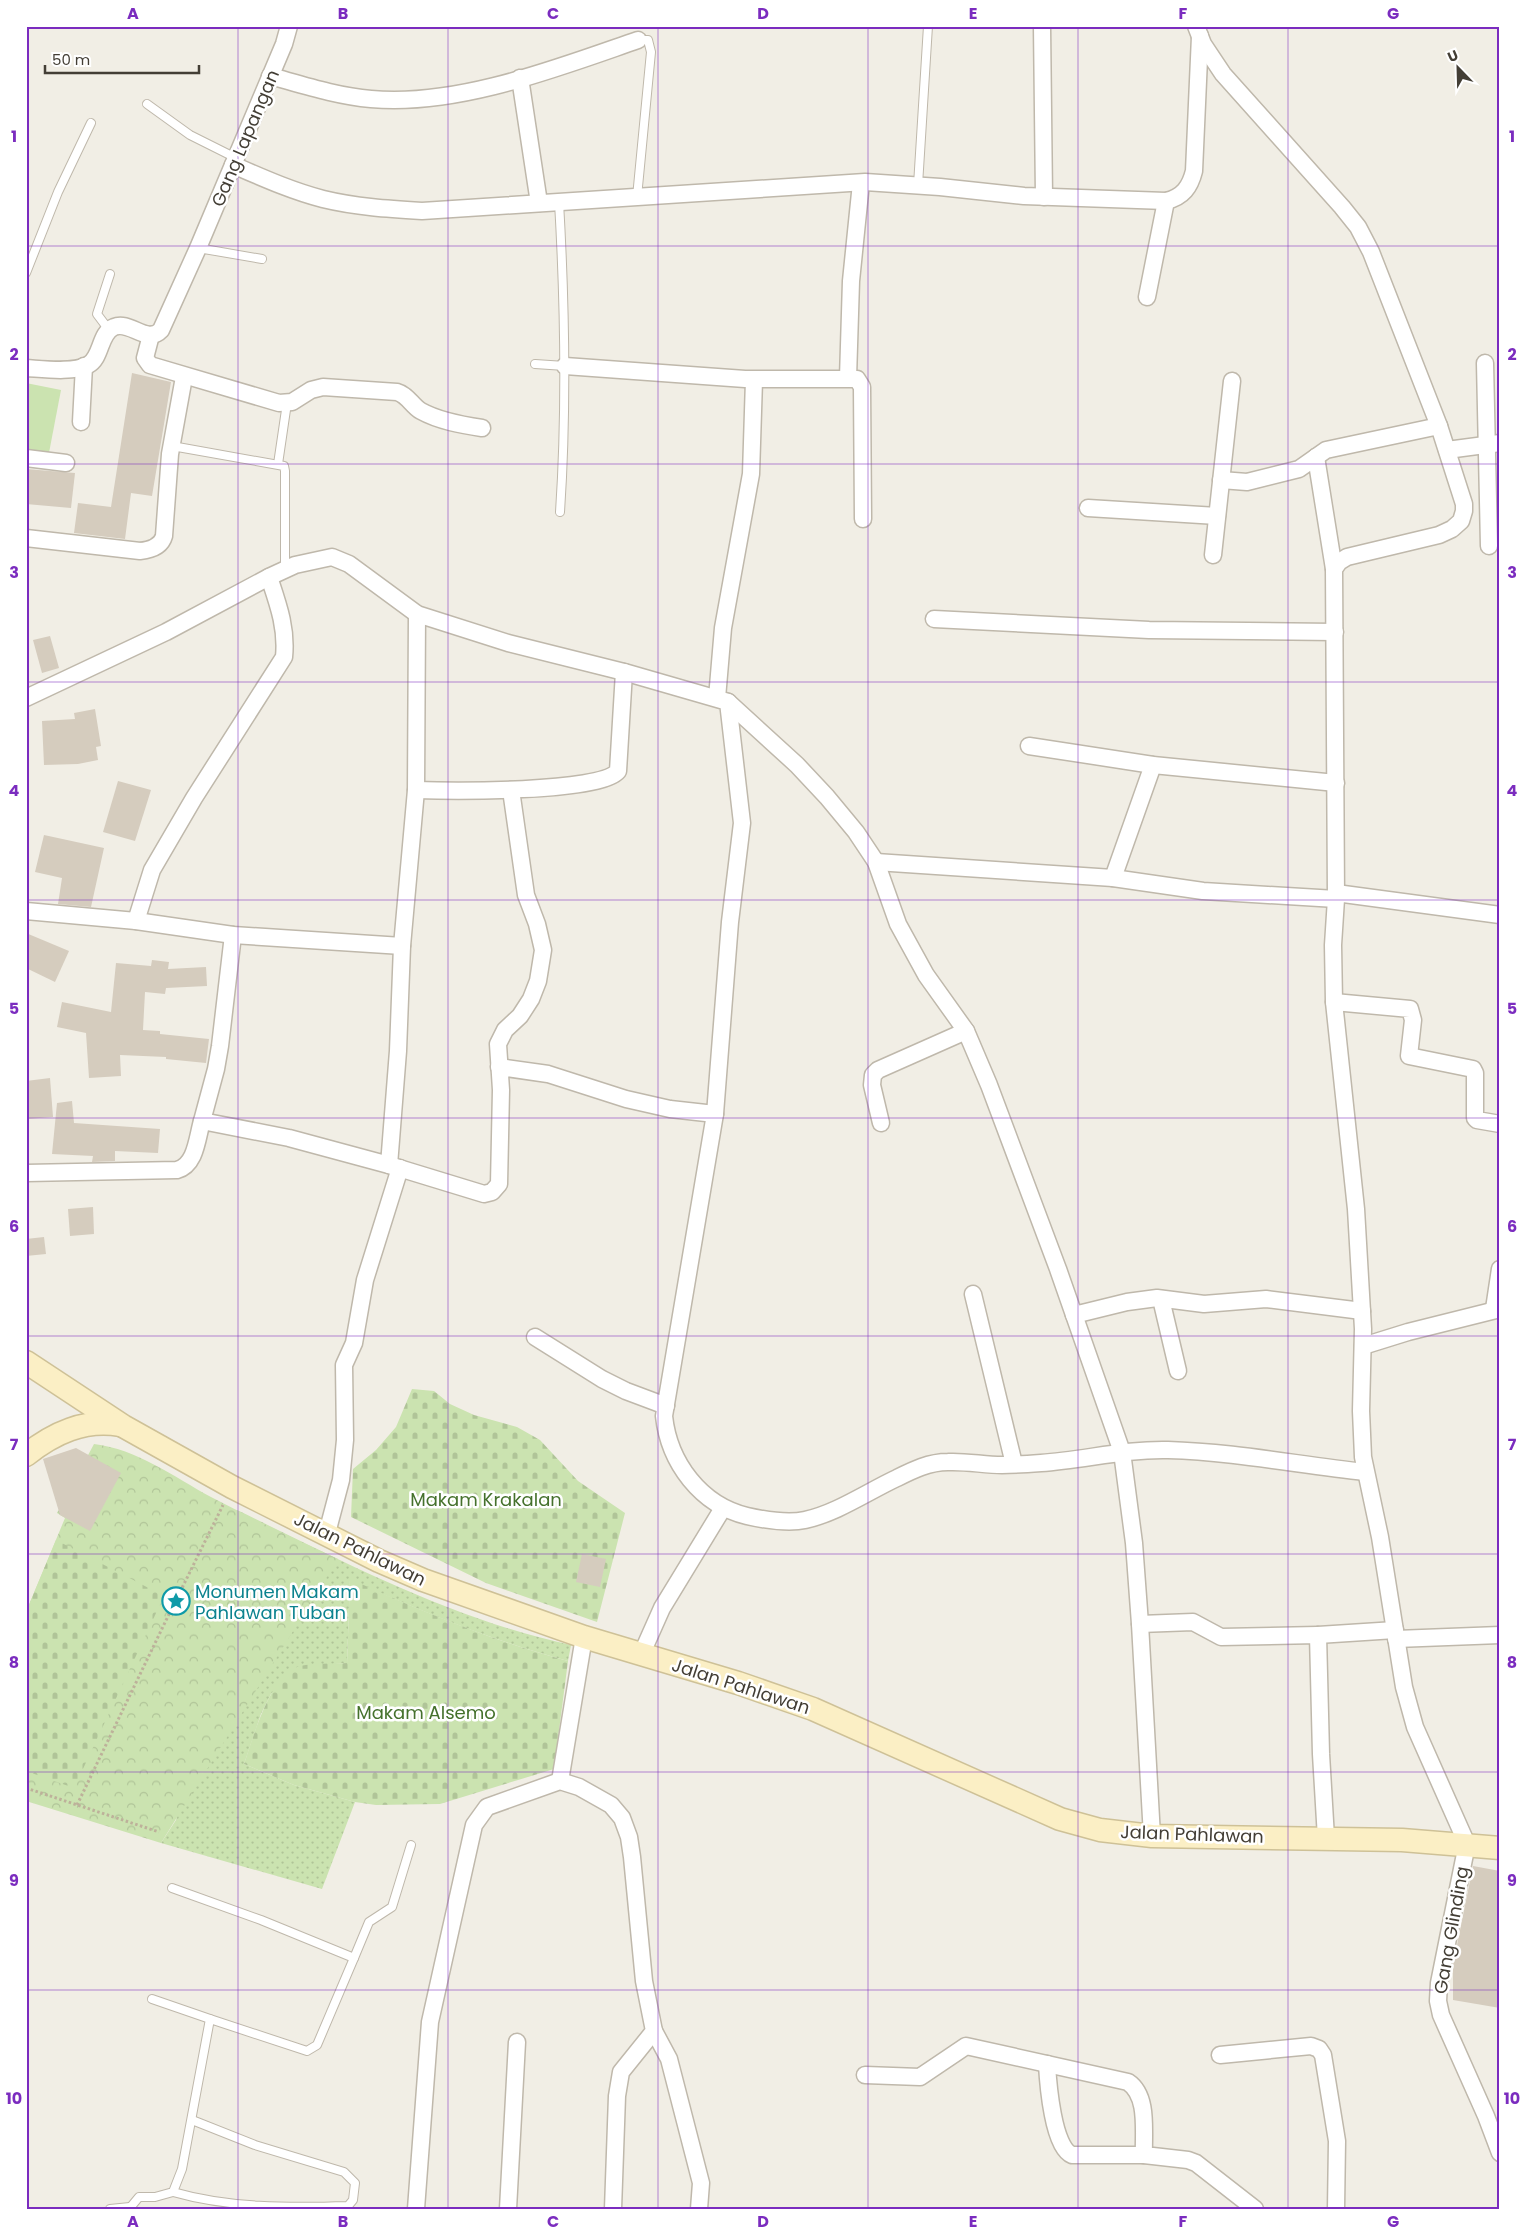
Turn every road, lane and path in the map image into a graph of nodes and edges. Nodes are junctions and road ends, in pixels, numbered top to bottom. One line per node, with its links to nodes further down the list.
1 (289, 26): 6 (street, Gang Lapangan)
2 (928, 26): 12 (lane)
3 (1042, 26): 14 (street)
4 (1198, 31): 15 (street); 36 (street)
5 (638, 40): 7 (street); 13 (lane)
6 (270, 76): 7 (street); 10 (street, Gang Lapangan)
7 (520, 78): 17 (street)
8 (147, 104): 10 (lane)
9 (91, 123): 20 (lane)
10 (235, 162): 17 (street); 18 (street, Gang Lapangan)
11 (861, 183): 12 (street); 13 (street); 31 (street)
12 (918, 185): 14 (street)
13 (637, 197): 16 (street)
14 (1044, 197): 15 (street)
15 (1166, 201): 22 (street)
16 (558, 202): 17 (street); 28 (lane)
17 (539, 203)
18 (198, 248): 19 (lane); 24 (street, Gang Lapangan)
19 (262, 259)
20 (26, 273)
21 (110, 274): 23 (lane)
22 (1147, 296)
23 (109, 330): 24 (street); 27 (street)
24 (151, 335): 30 (street)
25 (1485, 363): 38 (street)
26 (535, 364): 28 (lane)
27 (84, 366): 29 (street); 35 (street)
28 (565, 366): 32 (street); 47 (lane)
29 (26, 368)
30 (184, 376): 34 (street); 39 (street)
31 (848, 378): 32 (street); 49 (street)
32 (754, 380): 61 (street)
33 (1232, 381): 45 (street)
34 (287, 403): 37 (street); 44 (lane)
35 (81, 422)
36 (1439, 426): 40 (street); 41 (street)
37 (482, 428)
38 (1493, 444): 40 (street); 51 (street)
39 (172, 446): 44 (lane); 50 (street)
40 (1447, 450): 53 (street)
41 (1316, 457): 45 (street); 53 (street)
42 (26, 458): 43 (street)
43 (66, 463)
44 (278, 464): 54 (lane)
45 (1221, 480): 48 (street)
46 (1088, 508): 48 (street)
47 (560, 512)
48 (1217, 516): 52 (street)
49 (862, 519)
50 (26, 538)
51 (1489, 546)
52 (1213, 555)
53 (1334, 569): 58 (street)
54 (286, 570): 55 (street); 56 (street)
55 (269, 577): 60 (street); 72 (street)
56 (417, 614): 59 (street); 65 (street)
57 (934, 619): 58 (street)
58 (1335, 632): 64 (street)
59 (624, 672): 61 (street); 66 (street)
60 (26, 698)
61 (722, 700): 67 (street); 78 (street)
62 (1029, 746): 63 (street)
63 (1153, 765): 64 (street); 68 (street)
64 (1336, 783): 69 (street)
65 (416, 790): 66 (street); 74 (street)
66 (511, 790): 77 (street)
67 (876, 862): 68 (street); 76 (street)
68 (1113, 878): 69 (street)
69 (1336, 896): 71 (street); 75 (street)
70 (26, 911): 72 (street)
71 (1500, 915)
72 (136, 921): 73 (street)
73 (233, 934): 74 (street); 79 (street)
74 (402, 946): 82 (street)
75 (1334, 1002): 81 (street); 88 (street)
76 (966, 1032): 80 (street); 89 (street)
77 (499, 1067): 78 (street); 82 (street)
78 (715, 1114): 94 (street)
79 (202, 1121): 82 (street); 83 (street)
80 (881, 1123)
81 (1500, 1124)
82 (394, 1167): 102 (street)
83 (26, 1173)
84 (1500, 1269): 87 (street)
85 (973, 1294): 98 (street)
86 (1162, 1299): 88 (street); 89 (street); 93 (street)
87 (1497, 1309): 91 (street)
88 (1362, 1311): 91 (street)
89 (1074, 1315): 96 (street)
90 (535, 1337): 94 (street)
91 (1363, 1346): 99 (street)
92 (26, 1362): 95 (main road, Jalan Pahlawan)
93 (1178, 1371)
94 (666, 1406): 101 (street)
95 (124, 1426): 97 (main road); 100 (main road, Jalan Pahlawan)
96 (1122, 1452): 98 (street); 99 (street); 105 (street)
97 (26, 1455)
98 (1014, 1464): 101 (street)
99 (1365, 1472): 107 (street)
100 (232, 1487): 102 (main road, Jalan Pahlawan); 103 (path)
101 (722, 1508): 110 (street)
102 (326, 1533): 109 (main road, Jalan Pahlawan)
103 (180, 1592): 104 (path); 104 (path)
104 (171, 1610): 113 (path)
105 (1140, 1624): 106 (street); 115 (street)
106 (1318, 1635): 107 (street); 116 (street)
107 (1395, 1635): 108 (street); 117 (street)
108 (1500, 1635)
109 (584, 1637): 110 (main road, Jalan Pahlawan); 111 (street)
110 (642, 1653): 115 (main road, Jalan Pahlawan)
111 (560, 1781): 124 (street); 135 (street)
112 (26, 1788): 113 (path)
113 (77, 1805): 114 (path)
114 (159, 1832)
115 (1152, 1836): 116 (main road, Jalan Pahlawan)
116 (1326, 1838): 117 (main road, Jalan Pahlawan)
117 (1467, 1844): 119 (main road, Jalan Pahlawan); 130 (street, Gang Glinding)
118 (411, 1845): 121 (lane)
119 (1500, 1848)
120 (172, 1888): 121 (lane)
121 (354, 1958): 123 (lane)
122 (152, 1999): 123 (lane)
123 (210, 2019): 129 (lane)
124 (654, 2031): 137 (street); 138 (street)
125 (517, 2042): 136 (street)
126 (1220, 2055): 140 (street)
127 (1047, 2064): 128 (street); 131 (street); 131 (street)
128 (865, 2075)
129 (192, 2120): 132 (lane); 132 (lane)
130 (1500, 2153)
131 (1144, 2155): 139 (street)
132 (173, 2192): 133 (lane)
133 (130, 2208): 134 (lane)
134 (110, 2209)
135 (416, 2209)
136 (508, 2209)
137 (613, 2209)
138 (699, 2209)
139 (1255, 2209)
140 (1336, 2209)

